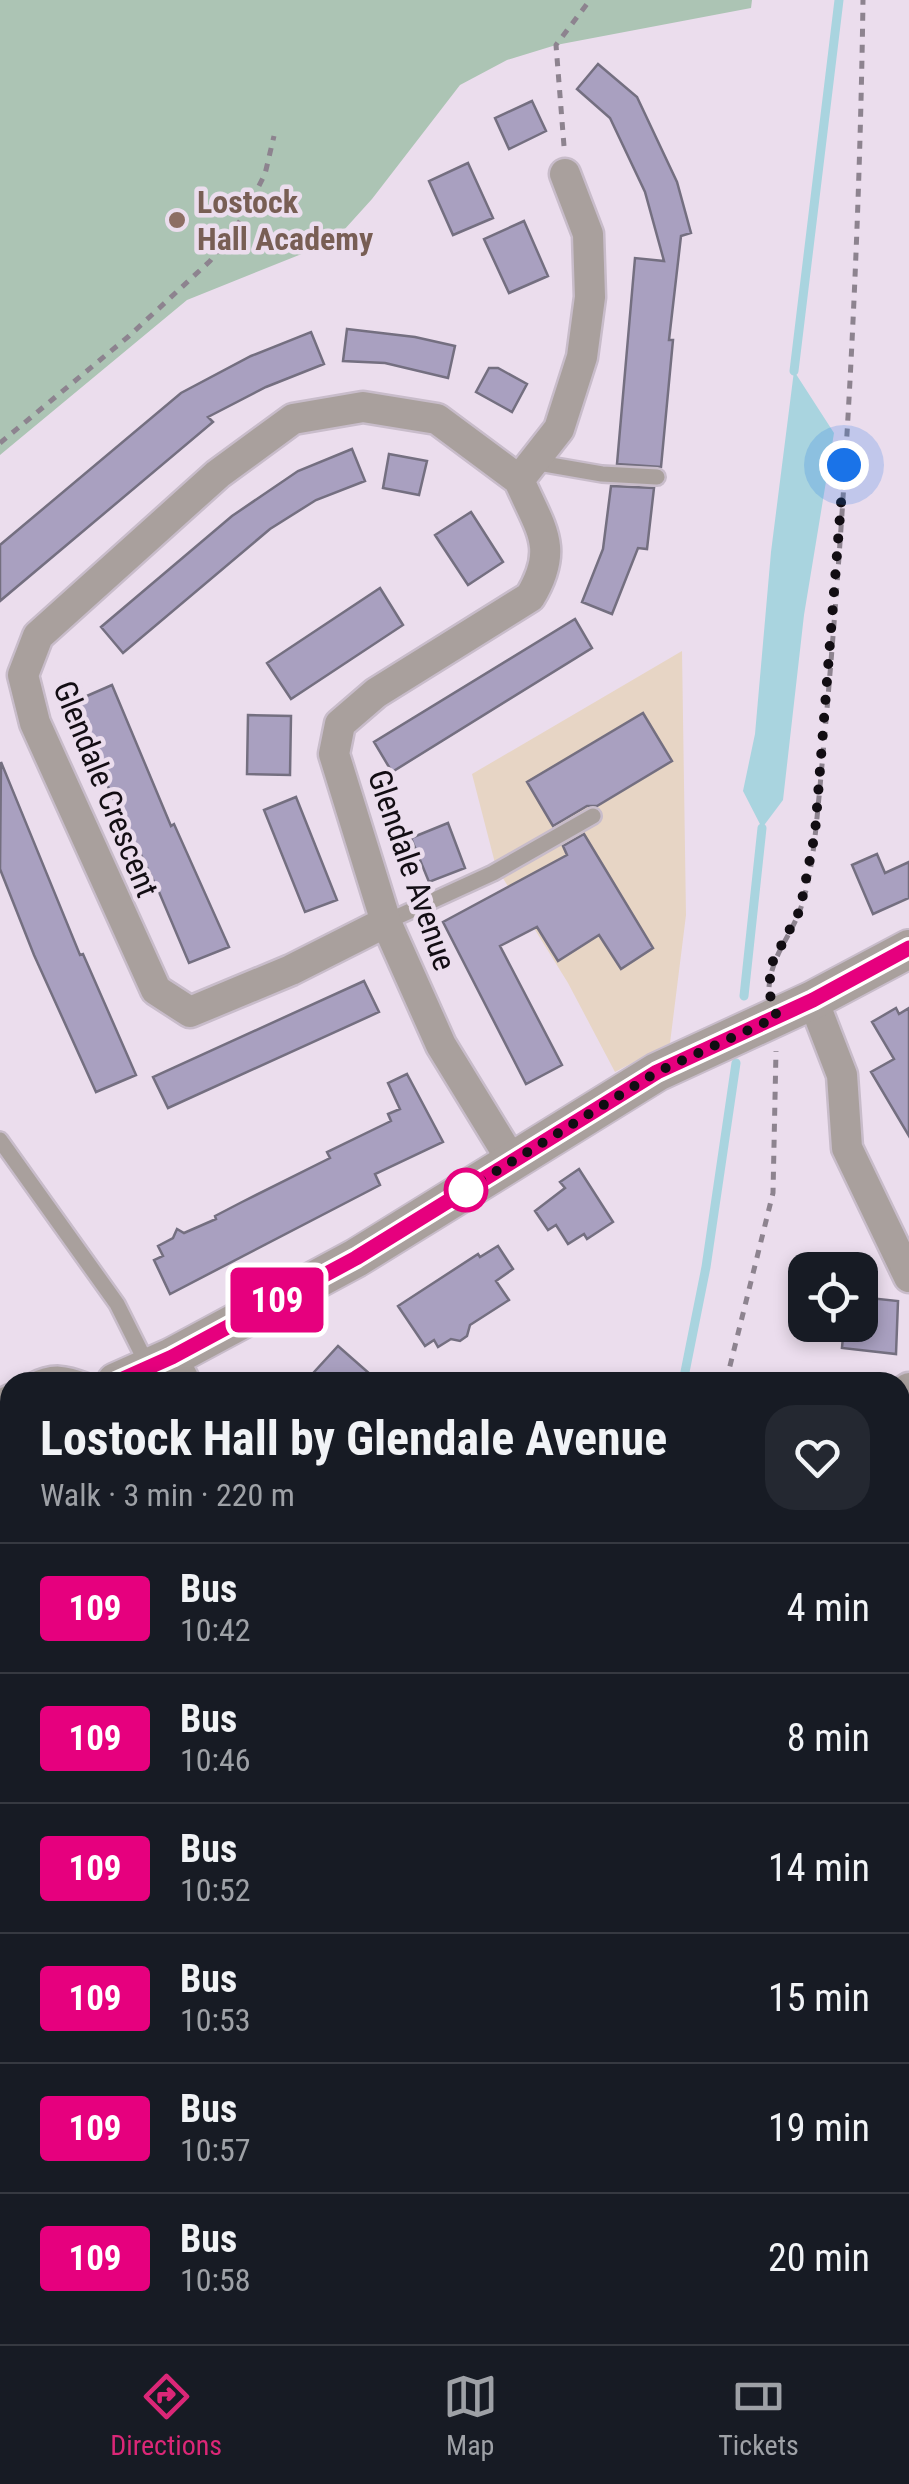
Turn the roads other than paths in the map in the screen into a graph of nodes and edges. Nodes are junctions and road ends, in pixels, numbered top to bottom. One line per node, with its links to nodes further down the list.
1 (565, 174): 2 (street)
2 (526, 471): 3 (lane); 5 (street, Glendale Avenue); 5 (street, Glendale Crescent)
3 (657, 477)
4 (593, 816): 5 (lane)
5 (386, 922): 9 (street, Glendale Avenue)
6 (909, 948): 7 (street)
7 (813, 1000): 9 (street); 10 (street)
8 (0, 1140): 11 (lane)
9 (512, 1162): 11 (street)
10 (909, 1277)
11 (155, 1372)

